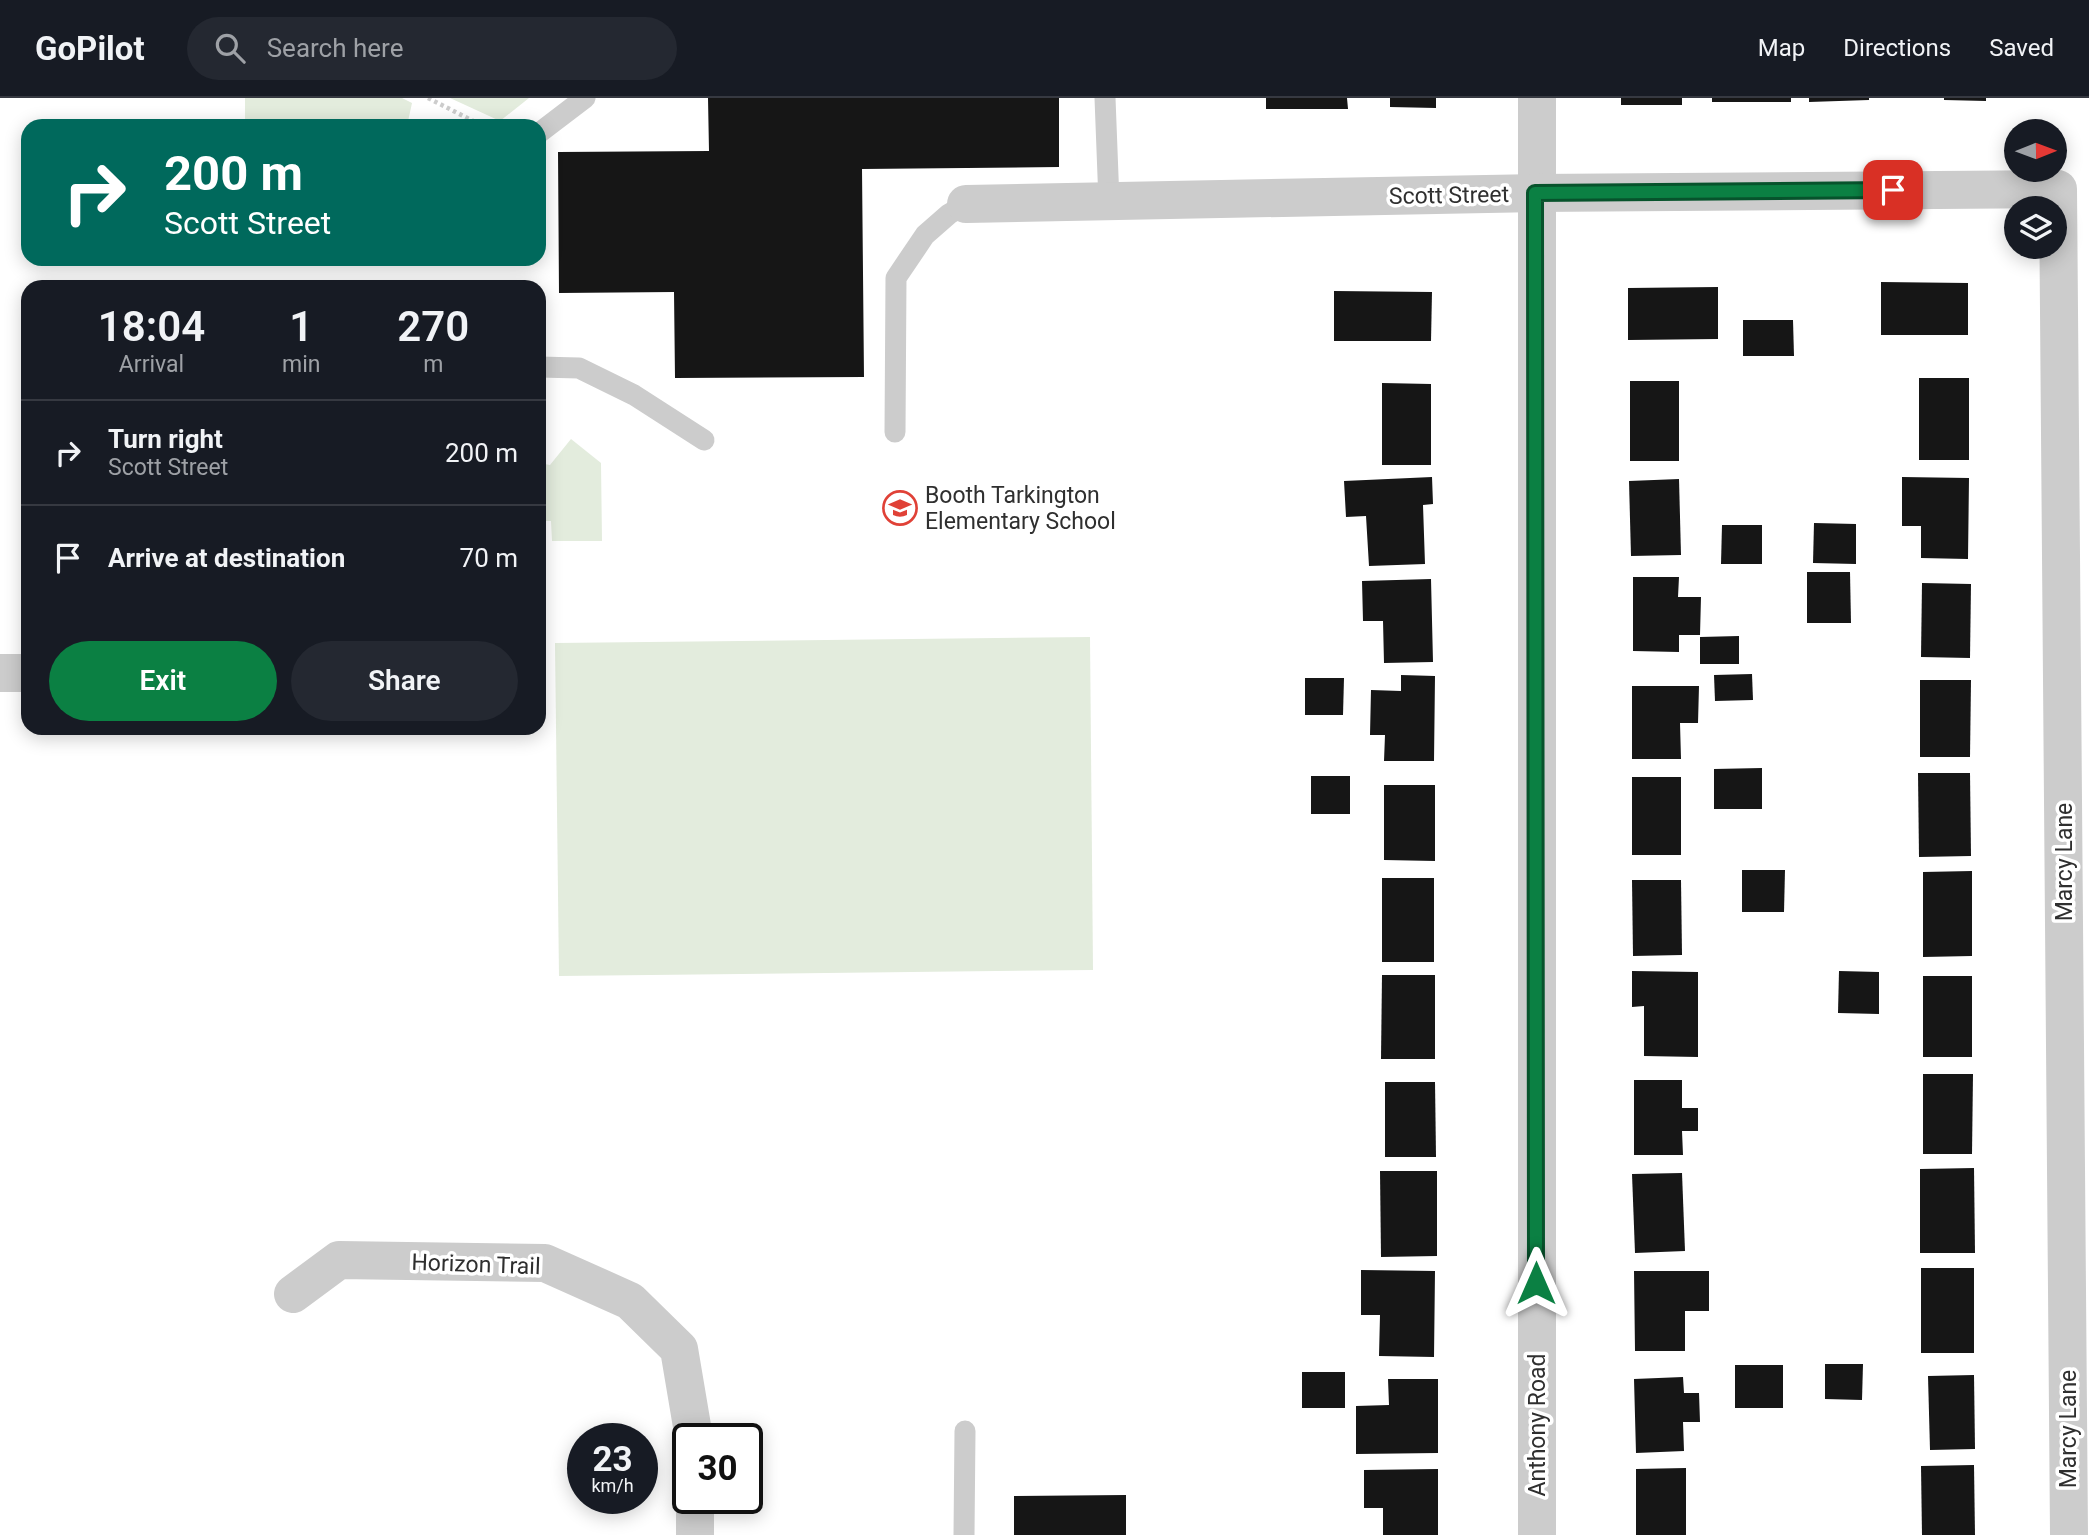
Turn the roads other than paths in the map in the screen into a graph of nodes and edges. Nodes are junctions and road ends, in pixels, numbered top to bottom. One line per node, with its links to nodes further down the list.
1 (585, 98): 4 (lane)
2 (1105, 98): 7 (lane)
3 (1536, 98): 6 (street, Anthony Road)
4 (546, 128)
5 (2058, 189): 6 (street, Scott Street); 14 (street, Marcy Lane)
6 (1535, 193): 7 (street, Scott Street); 21 (street, Anthony Road)
7 (1109, 202): 8 (street, Scott Street)
8 (966, 204): 10 (lane)
9 (546, 367): 11 (lane)
10 (895, 432)
11 (704, 440)
12 (0, 673): 13 (street)
13 (21, 673)
14 (2077, 990): 22 (street, Marcy Lane)
15 (293, 1294): 16 (street, Horizon Trail)
16 (691, 1423)
17 (964, 1432): 20 (lane)
18 (695, 1514): 19 (street)
19 (695, 1535)
20 (964, 1535)
21 (1537, 1535)
22 (2069, 1535)

